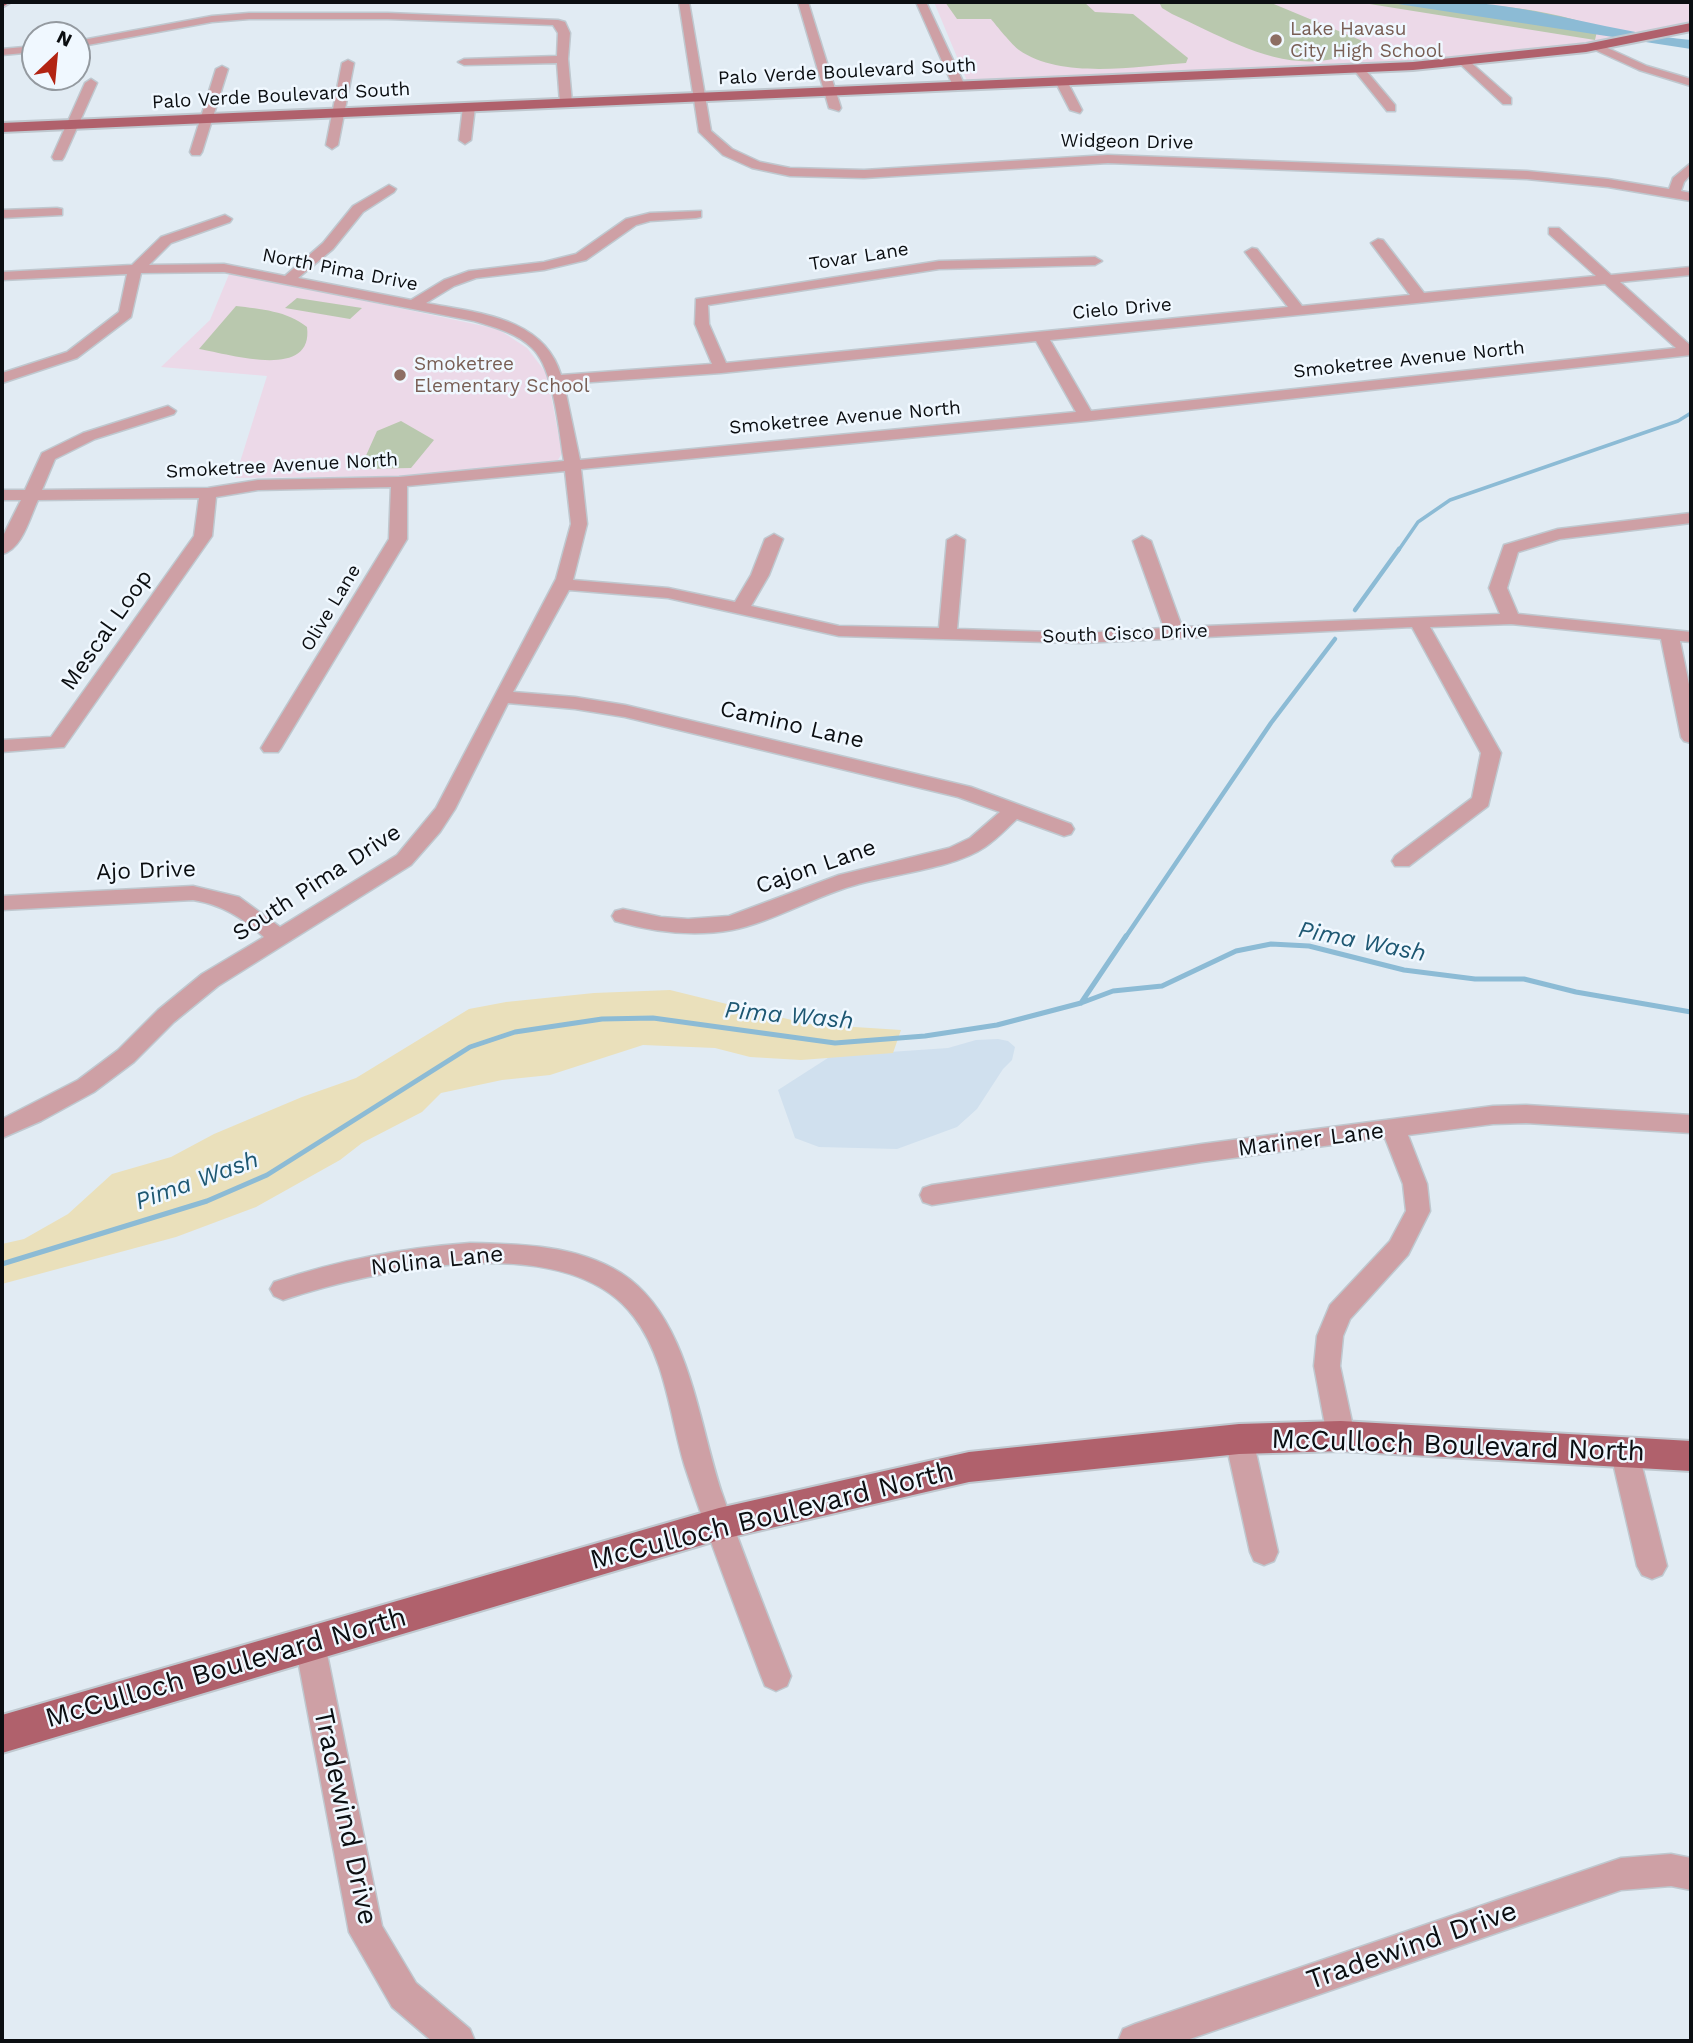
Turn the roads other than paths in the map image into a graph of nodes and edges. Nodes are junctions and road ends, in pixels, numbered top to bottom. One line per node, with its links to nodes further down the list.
1 (684, 2): 20 (street, Widgeon Drive)
2 (803, 2): 19 (street)
3 (921, 2): 17 (street)
4 (1691, 27): 6 (main road, Palo Verde Boulevard South)
5 (91, 41): 9 (street)
6 (1598, 47): 11 (main road, Palo Verde Boulevard South); 16 (street)
7 (21, 50): 8 (street)
8 (2, 52)
9 (562, 60): 10 (street); 22 (street)
10 (464, 62)
11 (1464, 62): 13 (main road, Palo Verde Boulevard South); 21 (street)
12 (348, 64): 27 (street)
13 (1358, 68): 15 (main road, Palo Verde Boulevard South); 25 (street)
14 (222, 69): 28 (street)
15 (1061, 81): 17 (main road, Palo Verde Boulevard South); 26 (street)
16 (1691, 83)
17 (959, 86): 19 (main road, Palo Verde Boulevard South)
18 (88, 91): 29 (street)
19 (830, 91): 20 (main road, Palo Verde Boulevard South); 24 (street)
20 (698, 97): 22 (main road, Palo Verde Boulevard South); 37 (street, Widgeon Drive)
21 (1507, 101)
22 (566, 103): 23 (main road, Palo Verde Boulevard South)
23 (469, 107): 27 (main road, Palo Verde Boulevard South); 31 (street)
24 (835, 108)
25 (1391, 108)
26 (1076, 110)
27 (339, 113): 28 (main road, Palo Verde Boulevard South); 32 (street)
28 (206, 119): 29 (main road, Palo Verde Boulevard South); 33 (street)
29 (73, 125): 30 (main road, Palo Verde Boulevard South); 34 (street)
30 (2, 128)
31 (465, 140)
32 (332, 145)
33 (196, 152)
34 (58, 157)
35 (1691, 167): 37 (street)
36 (390, 189): 51 (street)
37 (1674, 194): 38 (street, Widgeon Drive)
38 (1691, 197)
39 (57, 212): 40 (street)
40 (2, 214)
41 (696, 214): 53 (street)
42 (225, 219): 47 (street)
43 (1554, 231): 50 (street)
44 (1378, 243): 52 (street)
45 (1252, 252): 54 (street)
46 (1094, 261): 57 (street, Tovar Lane)
47 (135, 270): 49 (street, North Pima Drive); 51 (street, North Pima Drive); 58 (street)
48 (1691, 271): 50 (street, Cielo Drive)
49 (2, 276)
50 (1608, 278): 52 (street, Cielo Drive); 56 (street)
51 (289, 279): 53 (street, North Pima Drive)
52 (1420, 298): 54 (street, Cielo Drive)
53 (414, 305): 59 (street, North Pima Drive)
54 (1297, 309): 55 (street, Cielo Drive)
55 (1040, 335): 57 (street, Cielo Drive); 61 (street)
56 (1690, 351): 61 (street, Smoketree Avenue North)
57 (721, 368): 59 (street, Cielo Drive)
58 (2, 378)
59 (556, 380): 62 (street, North Pima Drive)
60 (168, 411): 65 (street)
61 (1086, 416): 62 (street, Smoketree Avenue North)
62 (572, 465): 63 (street, Smoketree Avenue North); 72 (street, South Pima Drive)
63 (399, 482): 64 (street, Smoketree Avenue North); 83 (street, Olive Lane)
64 (208, 493): 65 (street, Smoketree Avenue North); 82 (street, Mescal Loop)
65 (31, 494): 66 (street, Smoketree Avenue North); 71 (street)
66 (2, 495)
67 (1691, 518): 74 (street)
68 (774, 539): 73 (street)
69 (956, 540): 77 (street)
70 (1142, 541): 76 (street)
71 (2, 549)
72 (563, 584): 73 (street, South Cisco Drive); 80 (street, South Pima Drive)
73 (740, 609): 77 (street, South Cisco Drive)
74 (1511, 619): 75 (street, South Cisco Drive); 78 (street, South Cisco Drive)
75 (1418, 621): 76 (street, South Cisco Drive); 86 (street)
76 (1175, 633): 77 (street, South Cisco Drive)
77 (947, 635)
78 (1670, 635): 79 (street, South Cisco Drive); 81 (street)
79 (1691, 637)
80 (501, 697): 84 (street, Camino Lane); 89 (street, South Pima Drive)
81 (1691, 737)
82 (2, 746)
83 (271, 748)
84 (1014, 811): 85 (street, Camino Lane); 88 (street, Cajon Lane)
85 (1064, 829)
86 (1402, 861)
87 (2, 903): 89 (street, Ajo Drive)
88 (623, 916)
89 (279, 938): 91 (street, South Pima Drive)
90 (1691, 1124): 92 (street, Mariner Lane)
91 (2, 1129)
92 (1394, 1130): 93 (street, Mariner Lane); 95 (street)
93 (932, 1195)
94 (284, 1289): 99 (street, Nolina Lane)
95 (1341, 1436): 96 (main road, McCulloch Boulevard North); 97 (main road, McCulloch Boulevard North)
96 (1239, 1439): 99 (main road, McCulloch Boulevard North); 100 (street)
97 (1624, 1450): 98 (main road, McCulloch Boulevard North); 101 (street)
98 (1691, 1456)
99 (719, 1524): 102 (main road, McCulloch Boulevard North); 103 (street, Nolina Lane)
100 (1264, 1552)
101 (1652, 1566)
102 (310, 1644): 104 (main road, McCulloch Boulevard North); 106 (street, Tradewind Drive)
103 (776, 1676)
104 (2, 1734)
105 (1691, 1874): 107 (street, Tradewind Drive)
106 (458, 2041)
107 (1135, 2041)

